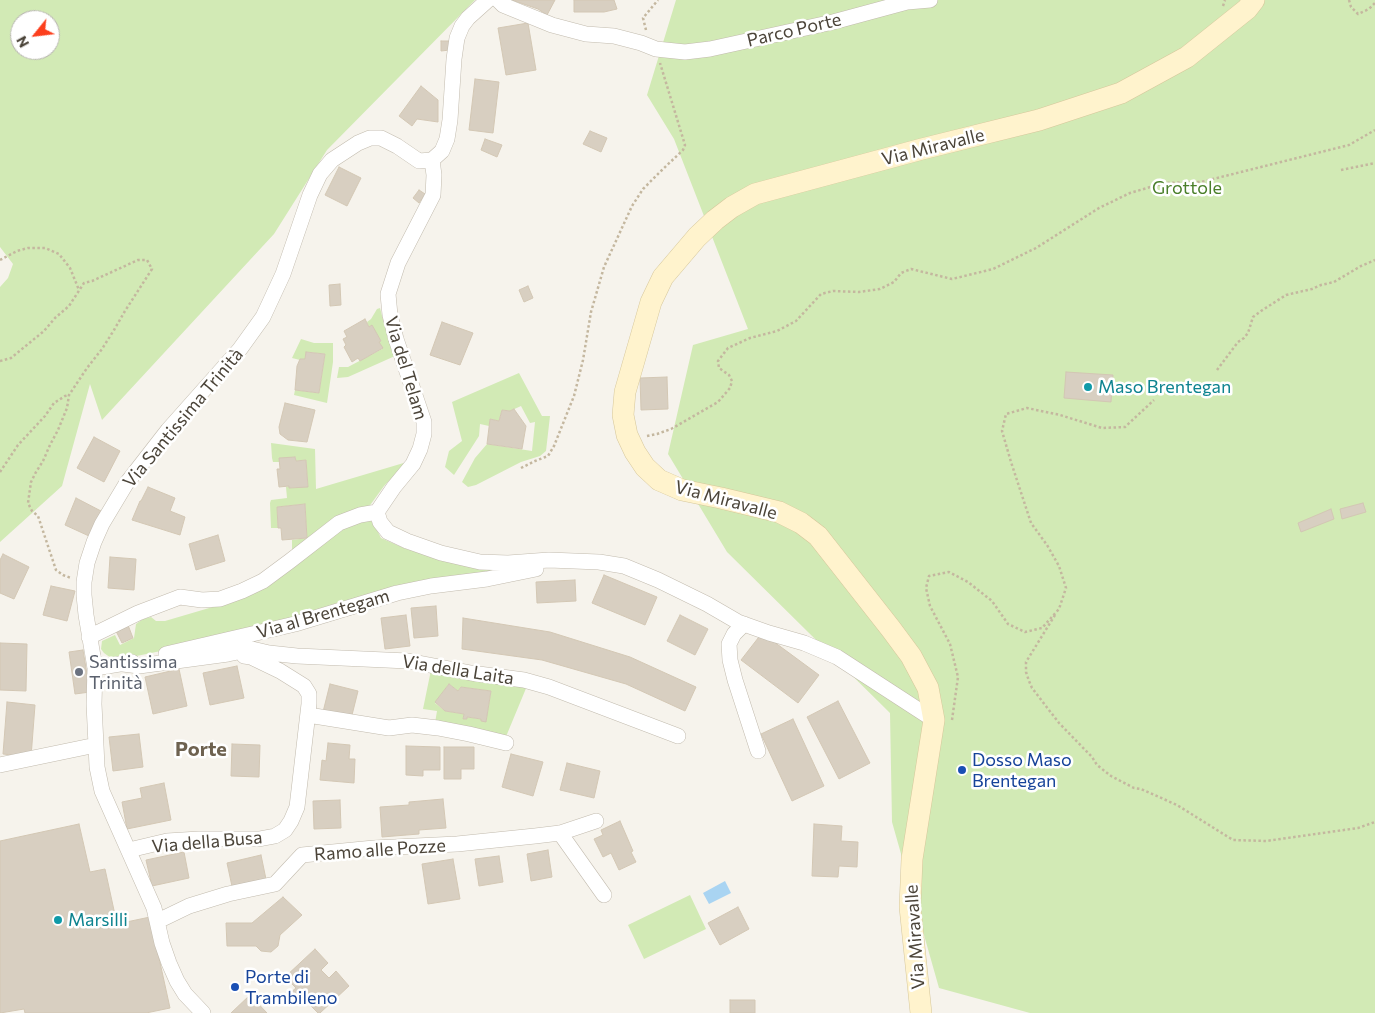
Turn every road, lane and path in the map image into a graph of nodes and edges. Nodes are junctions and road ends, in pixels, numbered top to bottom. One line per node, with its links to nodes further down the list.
1 (488, 0): 11 (street)
2 (498, 0): 9 (street, Parco Porte)
3 (658, 0): 8 (path)
4 (930, 0): 9 (street, Parco Porte)
5 (1254, 0): 21 (street, Via Miravalle)
6 (1349, 0): 7 (path)
7 (1375, 3)
8 (643, 18)
9 (656, 49): 22 (path)
10 (1375, 130): 21 (path)
11 (432, 160): 24 (street, Via del Telam); 26 (street, Via Santissima Trinità)
12 (1375, 163): 13 (path)
13 (1341, 170)
14 (0, 260): 16 (path)
15 (1375, 260): 18 (path)
16 (80, 290): 17 (path); 19 (path)
17 (0, 361)
18 (1217, 370)
19 (69, 395): 23 (path); 26 (path)
20 (1154, 400): 27 (path)
21 (627, 434): 34 (street, Via Miravalle)
22 (521, 468)
23 (0, 472)
24 (377, 512): 25 (street, Via al Brentegam); 29 (street)
25 (549, 560): 28 (street, Via al Brentegam); 31 (street, Via al Brentegam)
26 (84, 582): 29 (street, Via Santissima Trinità)
27 (1059, 609): 34 (path); 41 (path)
28 (744, 624): 34 (street, Via al Brentegam); 38 (street)
29 (89, 636): 32 (street, Via Santissima Trinità)
30 (228, 654): 31 (street); 33 (street, Via della Busa); 35 (street, Via della Laita)
31 (123, 664): 32 (street, Via al Brentegam)
32 (95, 668): 37 (street, Via Santissima Trinità)
33 (308, 716): 36 (street); 43 (street, Via della Busa)
34 (943, 722): 47 (street, Via Miravalle)
35 (678, 736)
36 (506, 743)
37 (96, 745): 39 (street); 43 (street, Via Santissima Trinità)
38 (758, 751)
39 (0, 765)
40 (596, 821): 42 (street, Ramo alle Pozze)
41 (1375, 822)
42 (560, 833): 44 (street); 45 (street, Ramo alle Pozze)
43 (129, 850): 45 (street, Via Santissima Trinità)
44 (604, 895)
45 (158, 921): 46 (street, Via Santissima Trinità)
46 (203, 1013)
47 (922, 1013)

